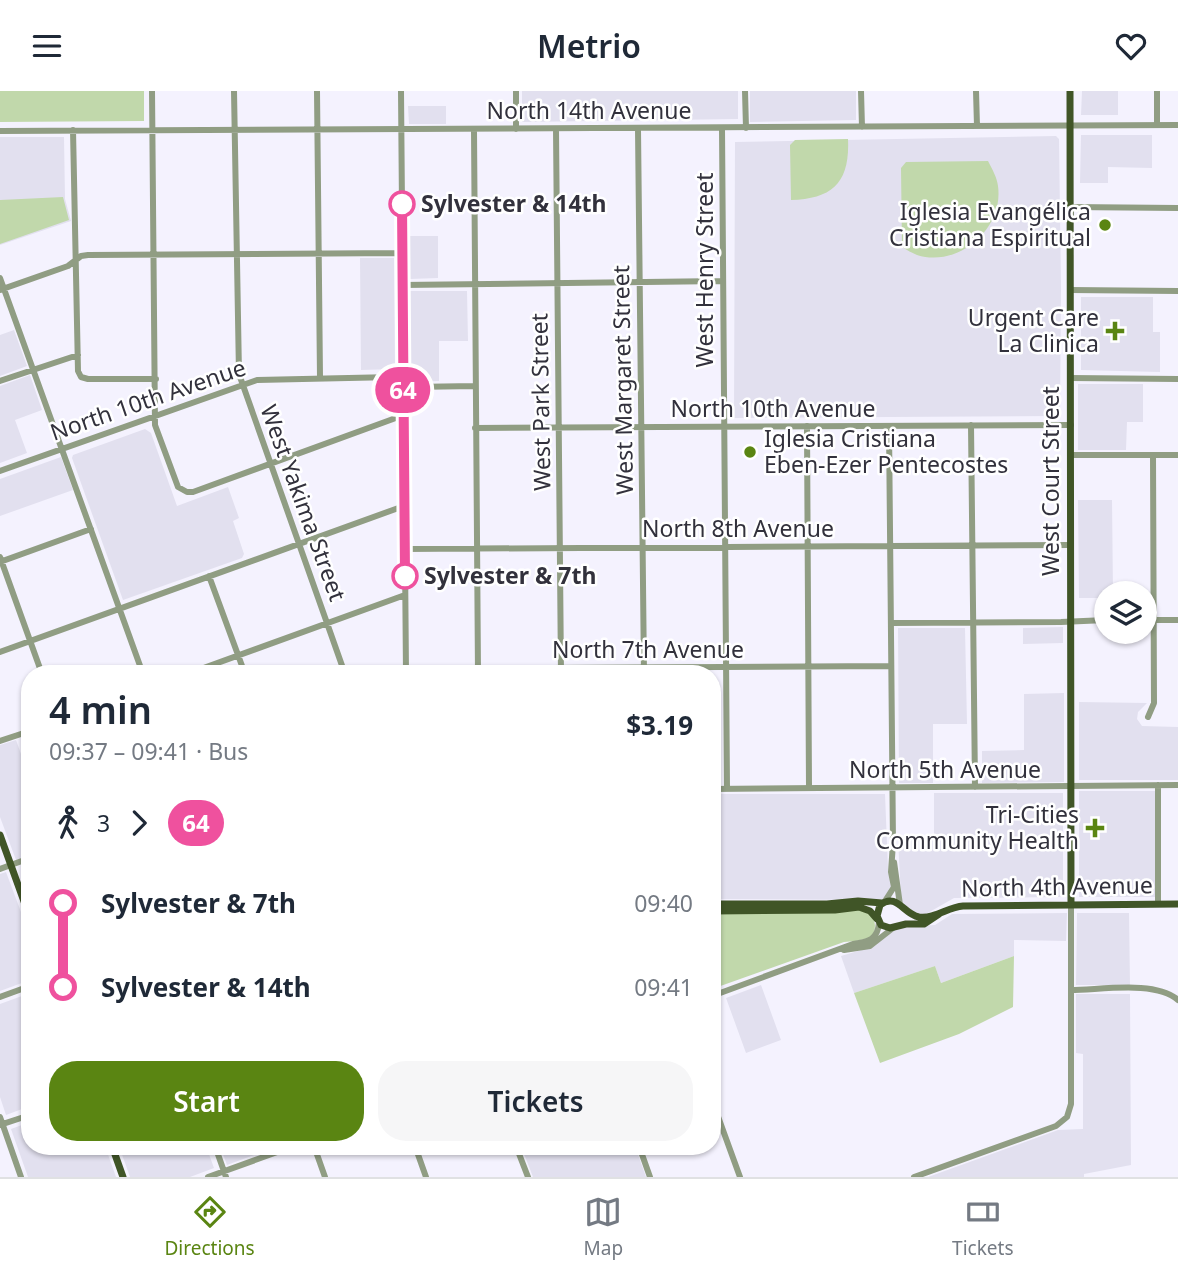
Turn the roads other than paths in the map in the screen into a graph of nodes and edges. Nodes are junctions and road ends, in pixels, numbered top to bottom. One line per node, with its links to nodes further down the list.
1 (152, 91): 19 (street)
2 (234, 91): 20 (street, West Yakima Street)
3 (317, 91): 25 (street)
4 (401, 91): 26 (street)
5 (516, 91): 22 (street)
6 (745, 91): 18 (street)
7 (861, 91): 15 (street)
8 (976, 91): 14 (street)
9 (1070, 91): 11 (main road, West Court Street)
10 (1157, 91): 12 (street)
11 (1070, 125): 12 (street, North 14th Avenue); 14 (street, North 14th Avenue); 28 (main road, West Court Street)
12 (1157, 125): 13 (street, North 14th Avenue)
13 (1178, 125)
14 (977, 126): 15 (street, North 14th Avenue)
15 (862, 127): 18 (street, North 14th Avenue)
16 (638, 128): 17 (street, North 14th Avenue); 23 (street, North 14th Avenue); 37 (street, West Margaret Street)
17 (722, 128): 18 (street, North 14th Avenue); 36 (street, West Henry Street)
18 (746, 128)
19 (153, 129): 20 (street, North 14th Avenue); 24 (street, North 14th Avenue); 33 (street)
20 (235, 129): 25 (street, North 14th Avenue); 32 (street, West Yakima Street)
21 (474, 129): 22 (street, North 14th Avenue); 26 (street, North 14th Avenue); 39 (street)
22 (516, 129): 23 (street, North 14th Avenue)
23 (556, 129): 38 (street, West Park Street)
24 (74, 130): 27 (street, North 14th Avenue); 34 (street)
25 (317, 130): 26 (street, North 14th Avenue); 30 (street)
26 (401, 130): 31 (street)
27 (0, 131)
28 (1070, 207): 29 (street); 42 (main road, West Court Street)
29 (1178, 208)
30 (319, 253): 31 (street); 32 (street); 46 (street)
31 (402, 253): 40 (street)
32 (237, 254): 33 (street); 52 (street, West Yakima Street)
33 (155, 255): 34 (street); 48 (street)
34 (76, 260): 41 (street); 44 (street)
35 (0, 278): 41 (street)
36 (723, 281): 37 (street); 61 (street, West Henry Street)
37 (640, 282): 38 (street); 60 (street, West Margaret Street)
38 (557, 283): 39 (street); 63 (street, West Park Street)
39 (475, 284): 40 (street); 53 (street)
40 (402, 285): 51 (street)
41 (2, 290): 45 (street)
42 (1070, 290): 43 (street); 47 (main road, West Court Street)
43 (1178, 291)
44 (78, 355): 45 (street); 48 (street)
45 (33, 369): 50 (street); 64 (street)
46 (320, 377): 51 (street, North 10th Avenue); 52 (street, North 10th Avenue)
47 (1070, 378): 49 (street); 57 (main road, West Court Street)
48 (156, 379): 54 (street)
49 (1178, 379)
50 (0, 381)
51 (403, 382): 53 (street, North 10th Avenue); 55 (street)
52 (242, 384): 54 (street, North 10th Avenue); 68 (street, West Yakima Street)
53 (475, 386): 62 (street)
54 (155, 415): 64 (street, North 10th Avenue); 68 (street)
55 (404, 415): 68 (street); 70 (street)
56 (971, 425): 57 (street, North 10th Avenue); 59 (street, North 10th Avenue); 73 (street)
57 (1070, 425): 65 (main road, West Court Street)
58 (807, 426): 59 (street, North 10th Avenue); 61 (street, North 10th Avenue); 75 (street)
59 (889, 426): 76 (street)
60 (641, 427): 61 (street, North 10th Avenue); 63 (street, North 10th Avenue); 77 (street, West Margaret Street)
61 (724, 427): 78 (street, West Henry Street)
62 (475, 428): 63 (street, North 10th Avenue); 81 (street)
63 (559, 428): 79 (street, West Park Street)
64 (62, 449): 69 (street, North 10th Avenue); 71 (street)
65 (1071, 455): 66 (street); 74 (main road, West Court Street)
66 (1153, 455): 67 (street); 84 (street)
67 (1178, 455)
68 (270, 464): 72 (street, West Yakima Street)
69 (0, 471)
70 (404, 506): 72 (street); 80 (street)
71 (91, 529): 82 (street); 86 (street)
72 (299, 544): 83 (street); 91 (street, West Yakima Street)
73 (972, 545): 74 (street, North 8th Avenue); 76 (street, North 8th Avenue); 93 (street)
74 (1071, 545): 90 (main road, West Court Street)
75 (807, 546): 76 (street, North 8th Avenue); 78 (street, North 8th Avenue); 107 (street)
76 (890, 546): 92 (street)
77 (643, 547): 78 (street, North 8th Avenue); 79 (street, North 8th Avenue); 106 (street, West Margaret Street)
78 (725, 547): 110 (street, West Henry Street)
79 (560, 548): 81 (street, North 8th Avenue); 105 (street, West Park Street)
80 (405, 549): 81 (street, North 8th Avenue); 85 (street)
81 (477, 549): 104 (street)
82 (0, 560): 94 (street)
83 (209, 576): 86 (street); 97 (street)
84 (1153, 581)
85 (405, 595): 91 (street); 103 (street)
86 (120, 609): 94 (street); 99 (street)
87 (1094, 620): 90 (street)
88 (1157, 620): 89 (street)
89 (1178, 620)
90 (1071, 621): 93 (street); 116 (main road, West Court Street)
91 (327, 623): 97 (street); 102 (street, West Yakima Street)
92 (891, 623): 93 (street); 108 (street)
93 (973, 623): 117 (street)
94 (30, 641): 96 (street); 98 (street)
95 (1153, 644): 111 (street)
96 (0, 652)
97 (238, 655): 100 (street); 101 (street)
98 (39, 665)
99 (140, 665)
100 (211, 665)
101 (241, 665)
102 (342, 665)
103 (406, 665)
104 (478, 665)
105 (561, 665)
106 (644, 665)
107 (808, 666): 108 (street, North 7th Avenue); 110 (street, North 7th Avenue); 118 (street)
108 (891, 666): 119 (street)
109 (721, 667): 110 (street, North 7th Avenue)
110 (726, 667): 121 (street, West Henry Street)
111 (1148, 717)
112 (21, 734): 113 (street)
113 (0, 741)
114 (1158, 785): 115 (street, North 5th Avenue); 116 (street, North 5th Avenue); 133 (street)
115 (1178, 785)
116 (1071, 786): 117 (street, North 5th Avenue); 132 (main road, West Court Street)
117 (975, 787): 119 (street, North 5th Avenue)
118 (809, 788): 119 (street, North 5th Avenue); 121 (street, North 5th Avenue)
119 (892, 788): 123 (street)
120 (721, 789): 121 (street, North 5th Avenue)
121 (727, 789)
122 (0, 835): 125 (main road)
123 (893, 856): 128 (street); 131 (street)
124 (21, 861): 125 (street)
125 (11, 865): 126 (street); 127 (main road)
126 (0, 869)
127 (21, 893)
128 (884, 902): 129 (main road); 131 (main road); 136 (main road)
129 (721, 904)
130 (1178, 904): 133 (main road, North 4th Avenue)
131 (901, 905): 135 (main road, North 4th Avenue); 137 (main road)
132 (1071, 905): 133 (main road, North 4th Avenue); 135 (main road, North 4th Avenue); 140 (street)
133 (1158, 905)
134 (721, 911): 136 (main road)
135 (939, 914): 137 (main road, North 4th Avenue)
136 (878, 921): 137 (main road); 138 (street)
137 (895, 927): 138 (street)
138 (838, 950): 141 (street)
139 (21, 989): 142 (street)
140 (1071, 990): 143 (street); 163 (street)
141 (721, 993)
142 (0, 997)
143 (1178, 1000)
144 (21, 1117): 145 (street)
145 (1, 1122): 155 (street)
146 (721, 1133): 162 (street)
147 (115, 1155): 156 (main road)
148 (218, 1155): 154 (street)
149 (272, 1155): 154 (street)
150 (317, 1155): 158 (street)
151 (418, 1155): 159 (street)
152 (519, 1155): 160 (street)
153 (644, 1155): 161 (street)
154 (225, 1174): 157 (street)
155 (21, 1177)
156 (123, 1177)
157 (208, 1177)
158 (325, 1177)
159 (426, 1177)
160 (528, 1177)
161 (650, 1177)
162 (740, 1177)
163 (914, 1177)

